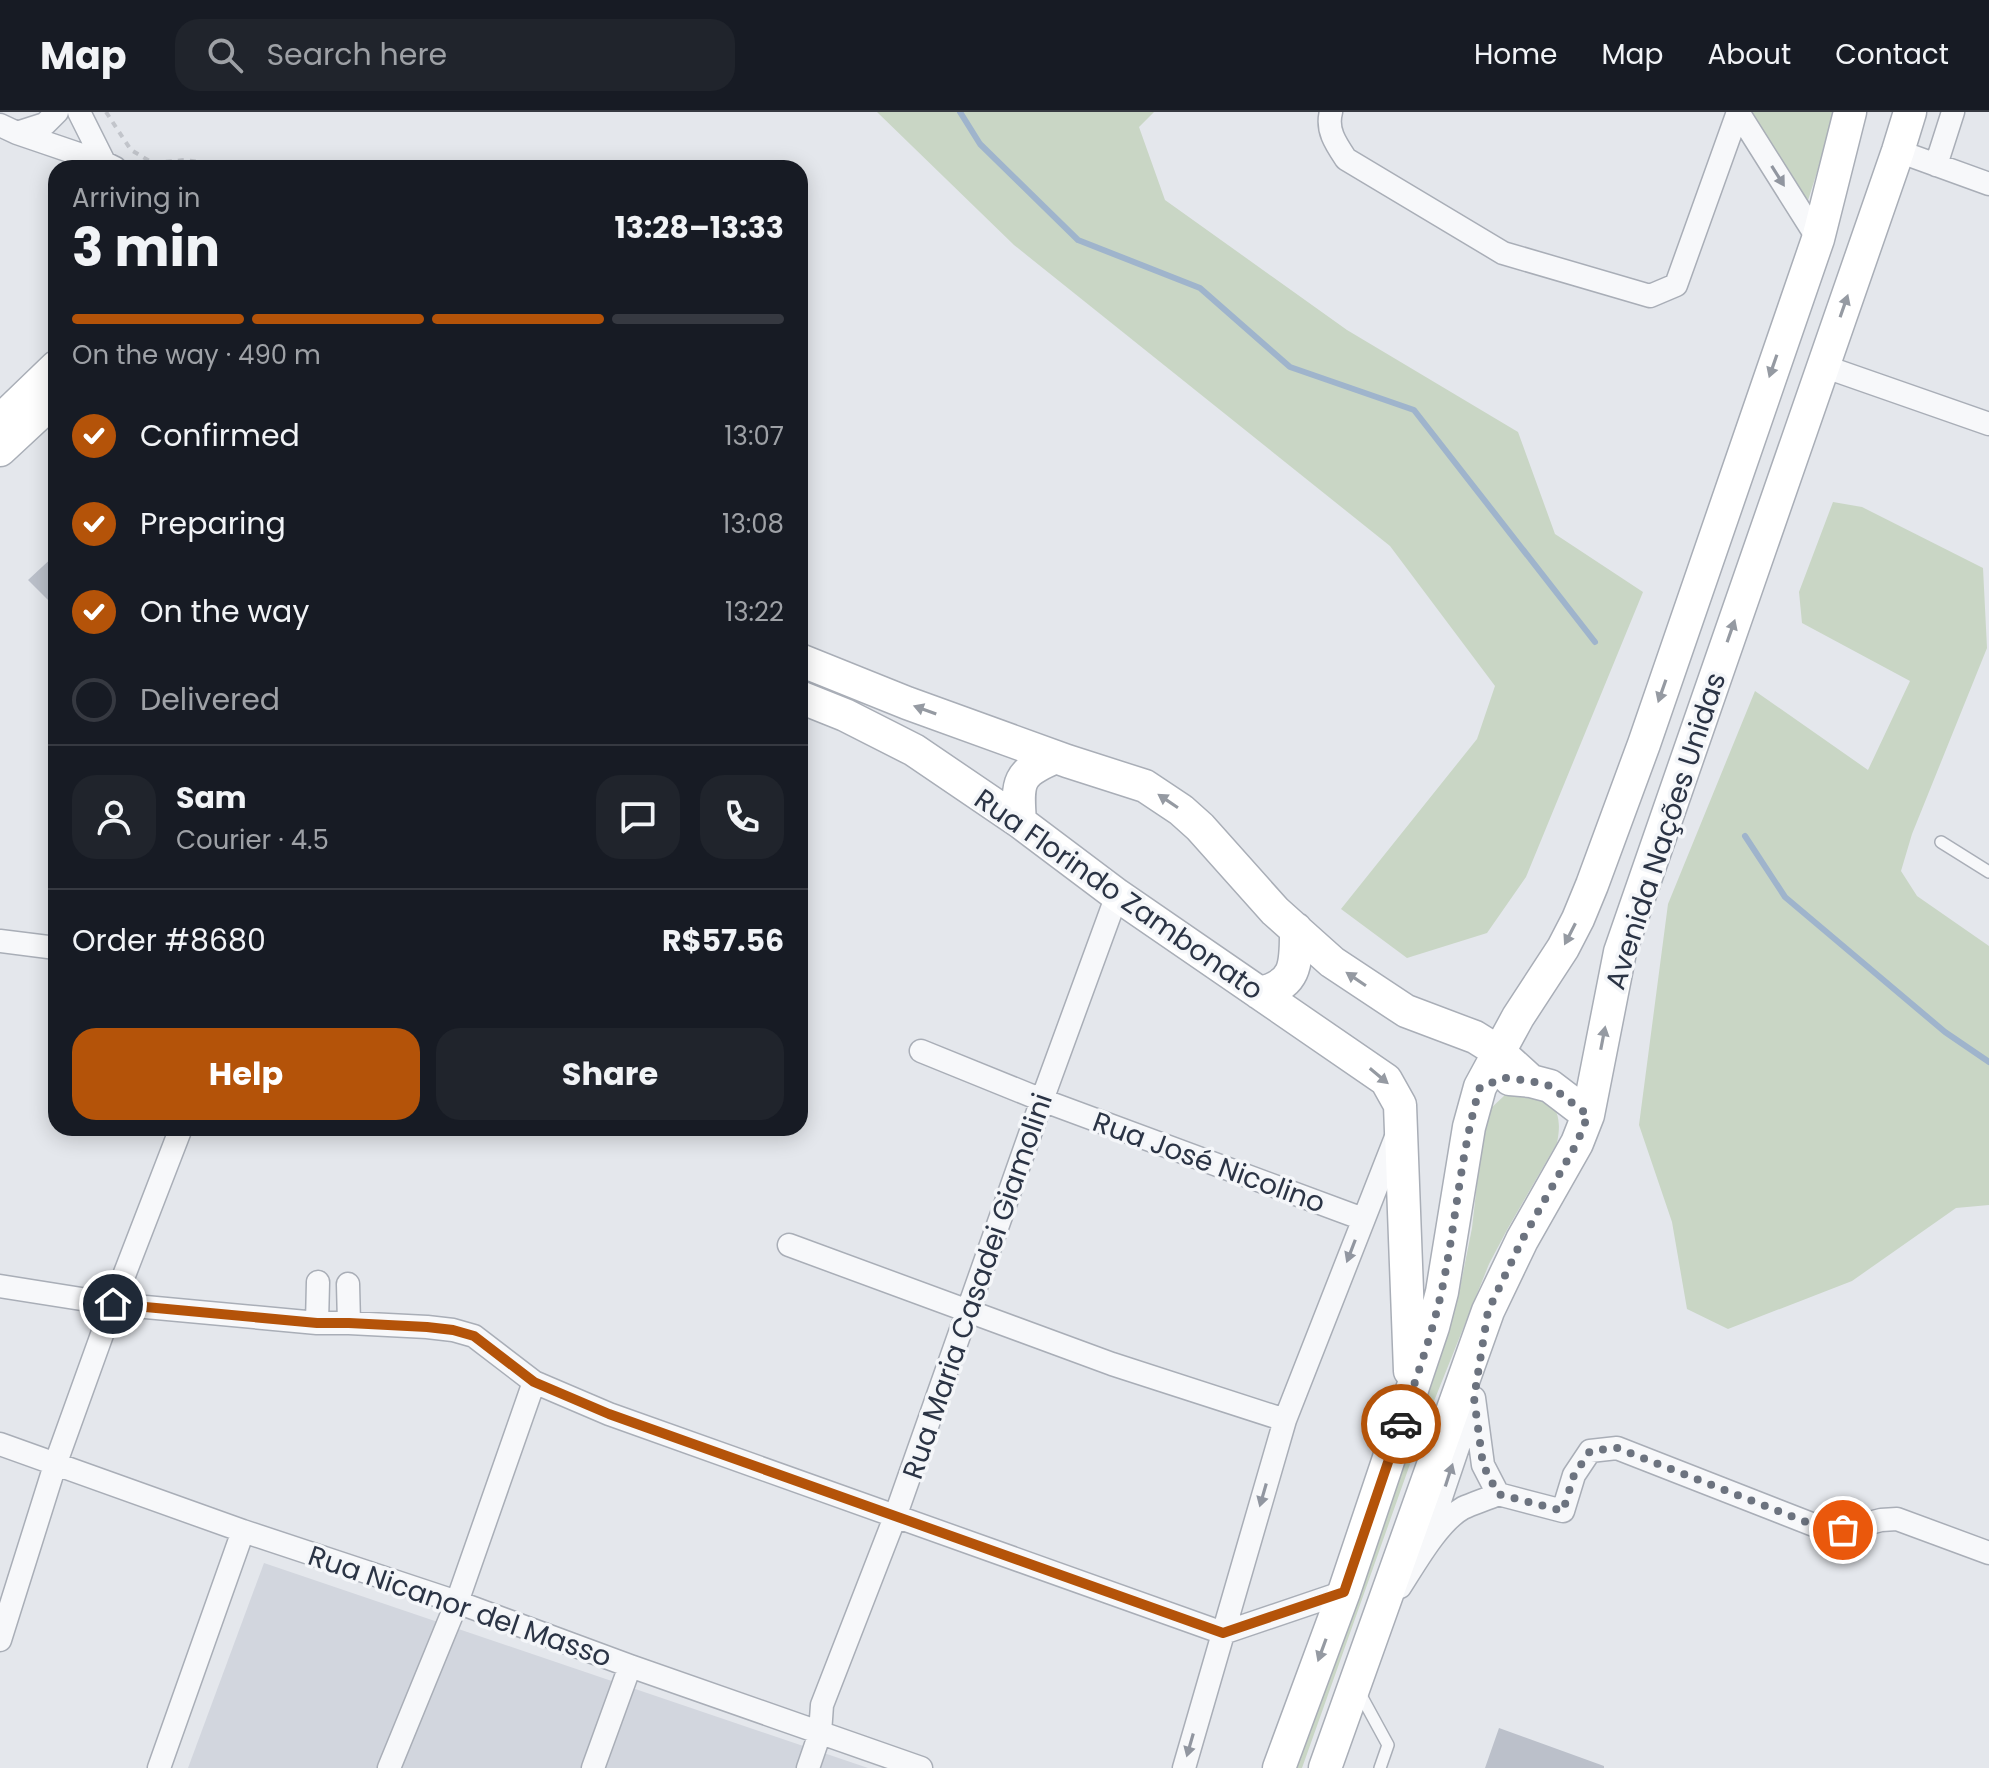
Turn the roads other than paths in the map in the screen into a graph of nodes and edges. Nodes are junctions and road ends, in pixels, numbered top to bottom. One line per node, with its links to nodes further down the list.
1 (57, 112): 8 (street)
2 (79, 112): 11 (street)
3 (1331, 112): 4 (street)
4 (1738, 112): 14 (street, one-way to 14)
5 (1850, 112): 14 (main road, Avenida Nações Unidas)
6 (1910, 112): 9 (main road, Avenida Nações Unidas)
7 (1953, 112): 12 (street)
8 (8, 129): 10 (street)
9 (1898, 151): 12 (street); 15 (main road, Avenida Nações Unidas, one-way to 9)
10 (93, 160)
11 (106, 160)
12 (1936, 165): 13 (street)
13 (1989, 184)
14 (1818, 239): 15 (main road); 33 (main road, Avenida Nações Unidas, one-way to 33)
15 (1823, 366): 19 (street); 39 (main road, Avenida Nações Unidas, one-way to 15)
16 (48, 375): 18 (main road)
17 (48, 405): 20 (main road)
18 (0, 421)
19 (1989, 424)
20 (0, 450)
21 (808, 663): 23 (main road, one-way to 21)
22 (808, 700): 24 (main road, Rua Florindo Zambonato)
23 (1056, 757): 24 (main road); 28 (main road, one-way to 23)
24 (1020, 822): 27 (main road, Rua Florindo Zambonato)
25 (1941, 842): 26 (lane)
26 (1989, 872)
27 (1117, 895): 31 (main road, Rua Florindo Zambonato); 38 (street, Rua Maria Casadei Giamolini)
28 (1296, 929): 31 (main road); 32 (main road, one-way to 28)
29 (0, 941): 30 (street)
30 (48, 947)
31 (1259, 993): 40 (main road, Rua Florindo Zambonato, one-way to 40)
32 (1406, 1011): 33 (main road); 35 (main road)
33 (1518, 1017): 35 (main road, Avenida Nações Unidas)
34 (921, 1051): 38 (street, Rua José Nicolino)
35 (1499, 1052): 36 (main road); 37 (main road, Avenida Nações Unidas)
36 (1531, 1081): 37 (main road); 39 (main road)
37 (1480, 1087): 53 (main road, Avenida Nações Unidas)
38 (1042, 1100): 42 (street, Rua José Nicolino); 48 (street, Rua Maria Casadei Giamolini)
39 (1588, 1115): 49 (main road, Avenida Nações Unidas)
40 (1400, 1127): 42 (street); 53 (main road, Rua Florindo Zambonato)
41 (178, 1136): 47 (street)
42 (1363, 1219): 55 (street, one-way to 55)
43 (789, 1245): 48 (street)
44 (318, 1282): 50 (street)
45 (348, 1284): 51 (street)
46 (0, 1286): 47 (street)
47 (113, 1304): 50 (street); 57 (street)
48 (968, 1311): 55 (street); 59 (street, Rua Maria Casadei Giamolini)
49 (1488, 1311): 54 (street); 66 (main road, Avenida Nações Unidas)
50 (317, 1323): 51 (street)
51 (349, 1323): 52 (street)
52 (534, 1382): 59 (street); 64 (street)
53 (1411, 1395): 63 (main road, Avenida Nações Unidas)
54 (1474, 1398): 58 (street); 61 (street, one-way to 54)
55 (1285, 1420): 65 (street, one-way to 65)
56 (0, 1444): 57 (street, Rua Nicanor del Masso)
57 (55, 1465): 60 (street, Rua Nicanor del Masso); 67 (street)
58 (1498, 1494): 61 (street); 62 (street)
59 (895, 1517): 65 (street); 70 (street, Rua Maria Casadei Giamolini)
60 (243, 1531): 64 (street, Rua Nicanor del Masso); 71 (street)
61 (1424, 1549): 66 (street)
62 (1989, 1553)
63 (1344, 1592): 65 (street); 77 (main road, Avenida Nações Unidas, one-way to 77)
64 (457, 1602): 68 (street, Rua Nicanor del Masso); 72 (street)
65 (1223, 1633): 76 (street, one-way to 76)
66 (1372, 1633): 69 (main road, Avenida Nações Unidas)
67 (0, 1640)
68 (630, 1666): 70 (street, Rua Nicanor del Masso); 73 (street)
69 (1355, 1683): 78 (main road, Avenida Nações Unidas); 79 (lane)
70 (820, 1733): 74 (street, Rua Maria Casadei Giamolini); 75 (street, Rua Nicanor del Masso)
71 (159, 1768)
72 (389, 1768)
73 (593, 1768)
74 (808, 1768)
75 (921, 1768)
76 (1184, 1768)
77 (1279, 1768)
78 (1325, 1768)
79 (1380, 1768)

